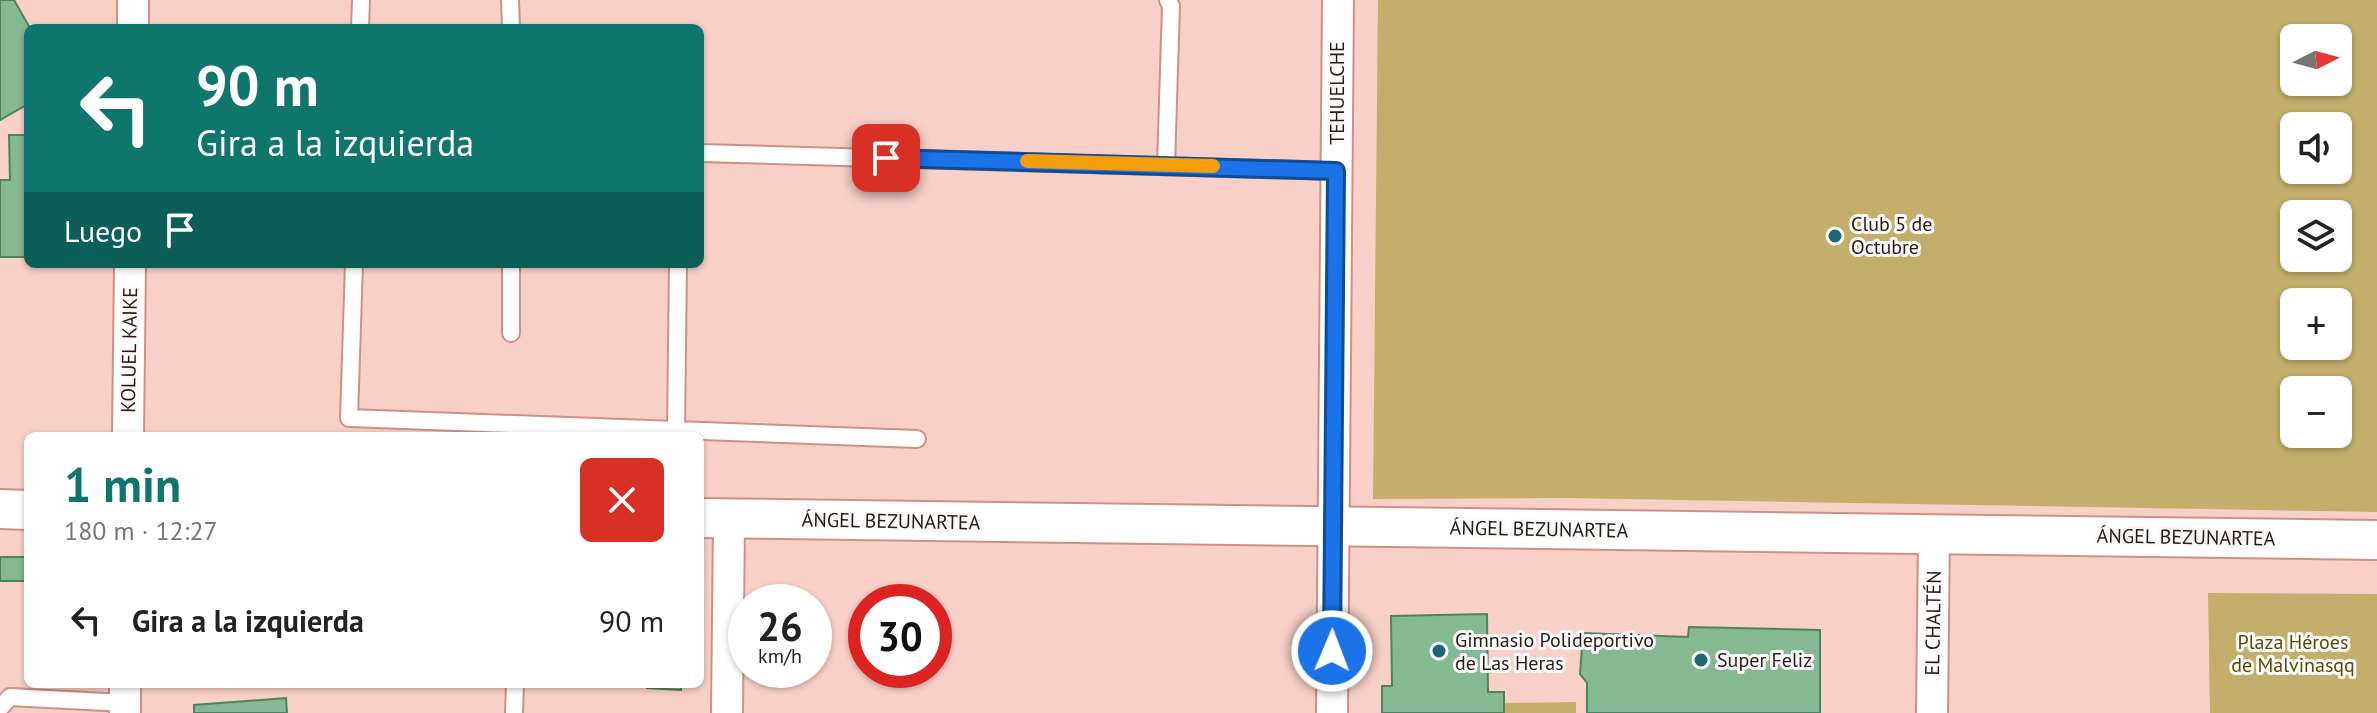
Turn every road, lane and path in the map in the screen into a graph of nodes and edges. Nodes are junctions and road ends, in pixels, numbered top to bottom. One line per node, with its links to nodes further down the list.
1 (133, 0): 6 (street)
2 (361, 0): 7 (lane)
3 (510, 0): 8 (lane)
4 (1168, 0): 10 (lane)
5 (1338, 0): 11 (street, TEHUELCHE)
6 (133, 24)
7 (360, 24)
8 (511, 24)
9 (704, 153): 10 (lane)
10 (1166, 165): 11 (lane)
11 (1336, 171): 23 (street, TEHUELCHE)
12 (130, 268): 18 (street, KOLUEL KAIKE)
13 (354, 268): 17 (lane)
14 (511, 268): 16 (lane)
15 (678, 268): 17 (lane)
16 (511, 333)
17 (676, 430): 19 (lane)
18 (128, 432)
19 (917, 439)
20 (0, 509): 21 (street)
21 (24, 510)
22 (714, 518): 23 (street, ÁNGEL BEZUNARTEA); 30 (street)
23 (1333, 526): 24 (street, ÁNGEL BEZUNARTEA); 31 (street, TEHUELCHE)
24 (1934, 534): 25 (street, ÁNGEL BEZUNARTEA); 32 (street, EL CHALTÉN)
25 (2377, 540)
26 (515, 688): 29 (lane)
27 (125, 700): 28 (lane)
28 (0, 708)
29 (514, 713)
30 (727, 713)
31 (1332, 713)
32 (1932, 713)

